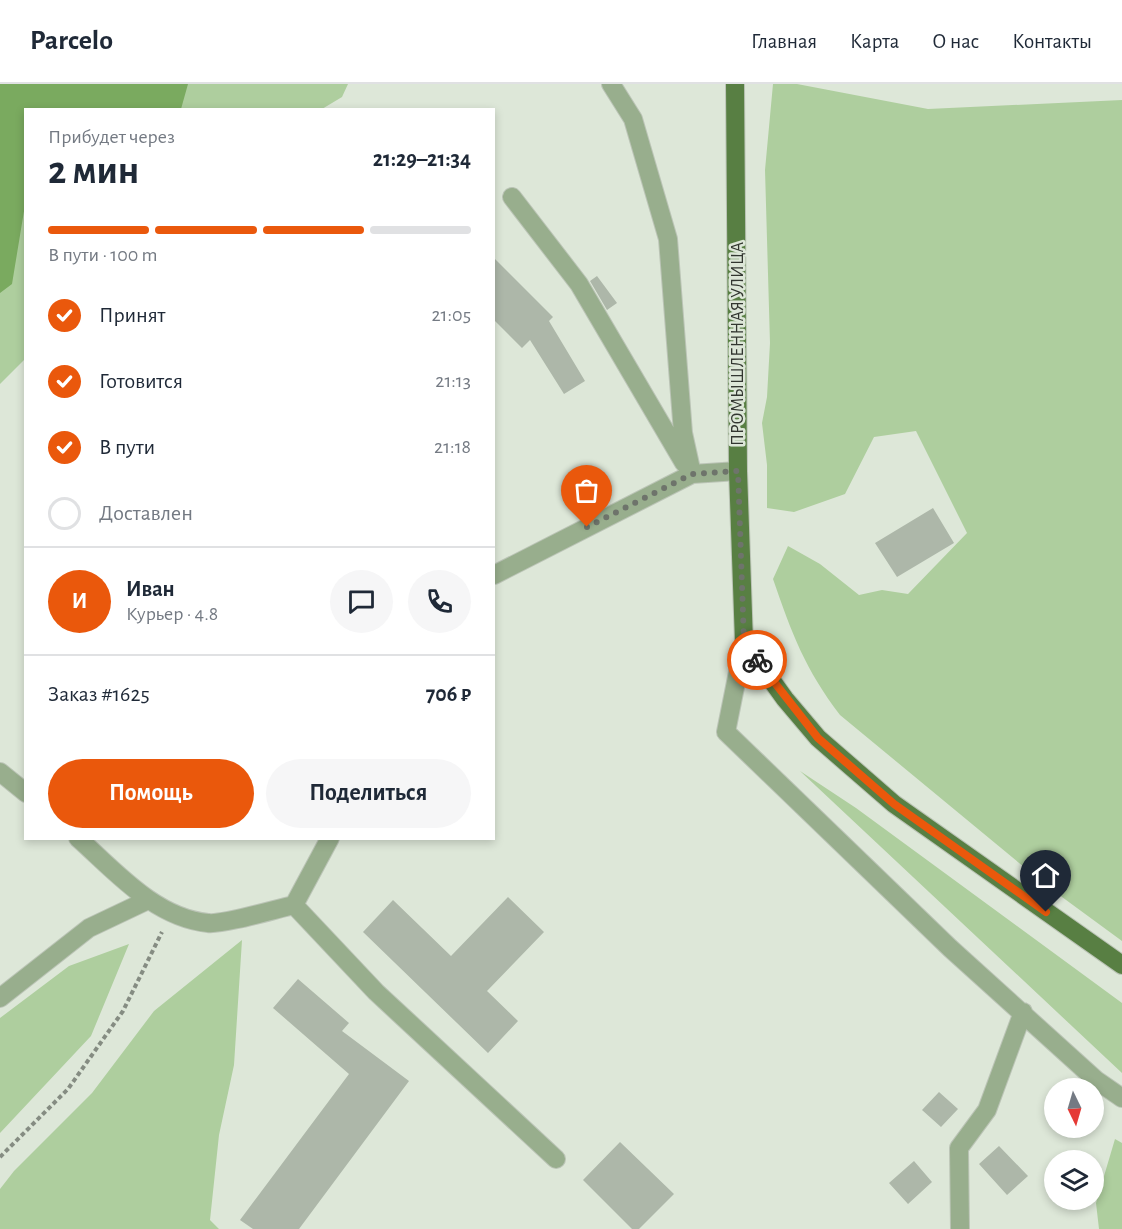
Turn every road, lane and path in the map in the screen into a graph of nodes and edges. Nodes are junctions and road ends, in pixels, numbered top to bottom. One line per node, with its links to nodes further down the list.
1 (611, 84): 5 (street)
2 (735, 84): 4 (main road, ПРОМЫШЛЕННАЯ УЛИЦА)
3 (512, 197): 5 (street)
4 (738, 471): 5 (street); 7 (main road, ПРОМЫШЛЕННАЯ УЛИЦА)
5 (692, 474): 6 (street)
6 (495, 574)
7 (744, 642): 15 (main road); 17 (street)
8 (0, 772): 9 (street)
9 (24, 791)
10 (80, 840): 12 (street)
11 (329, 840): 13 (street)
12 (148, 900): 14 (street); 16 (street)
13 (294, 905): 14 (street); 20 (street)
14 (172, 912): 19 (path)
15 (1122, 965)
16 (0, 998)
17 (1023, 1012): 18 (street); 21 (street)
18 (1122, 1098)
19 (0, 1157)
20 (556, 1159)
21 (960, 1229)

